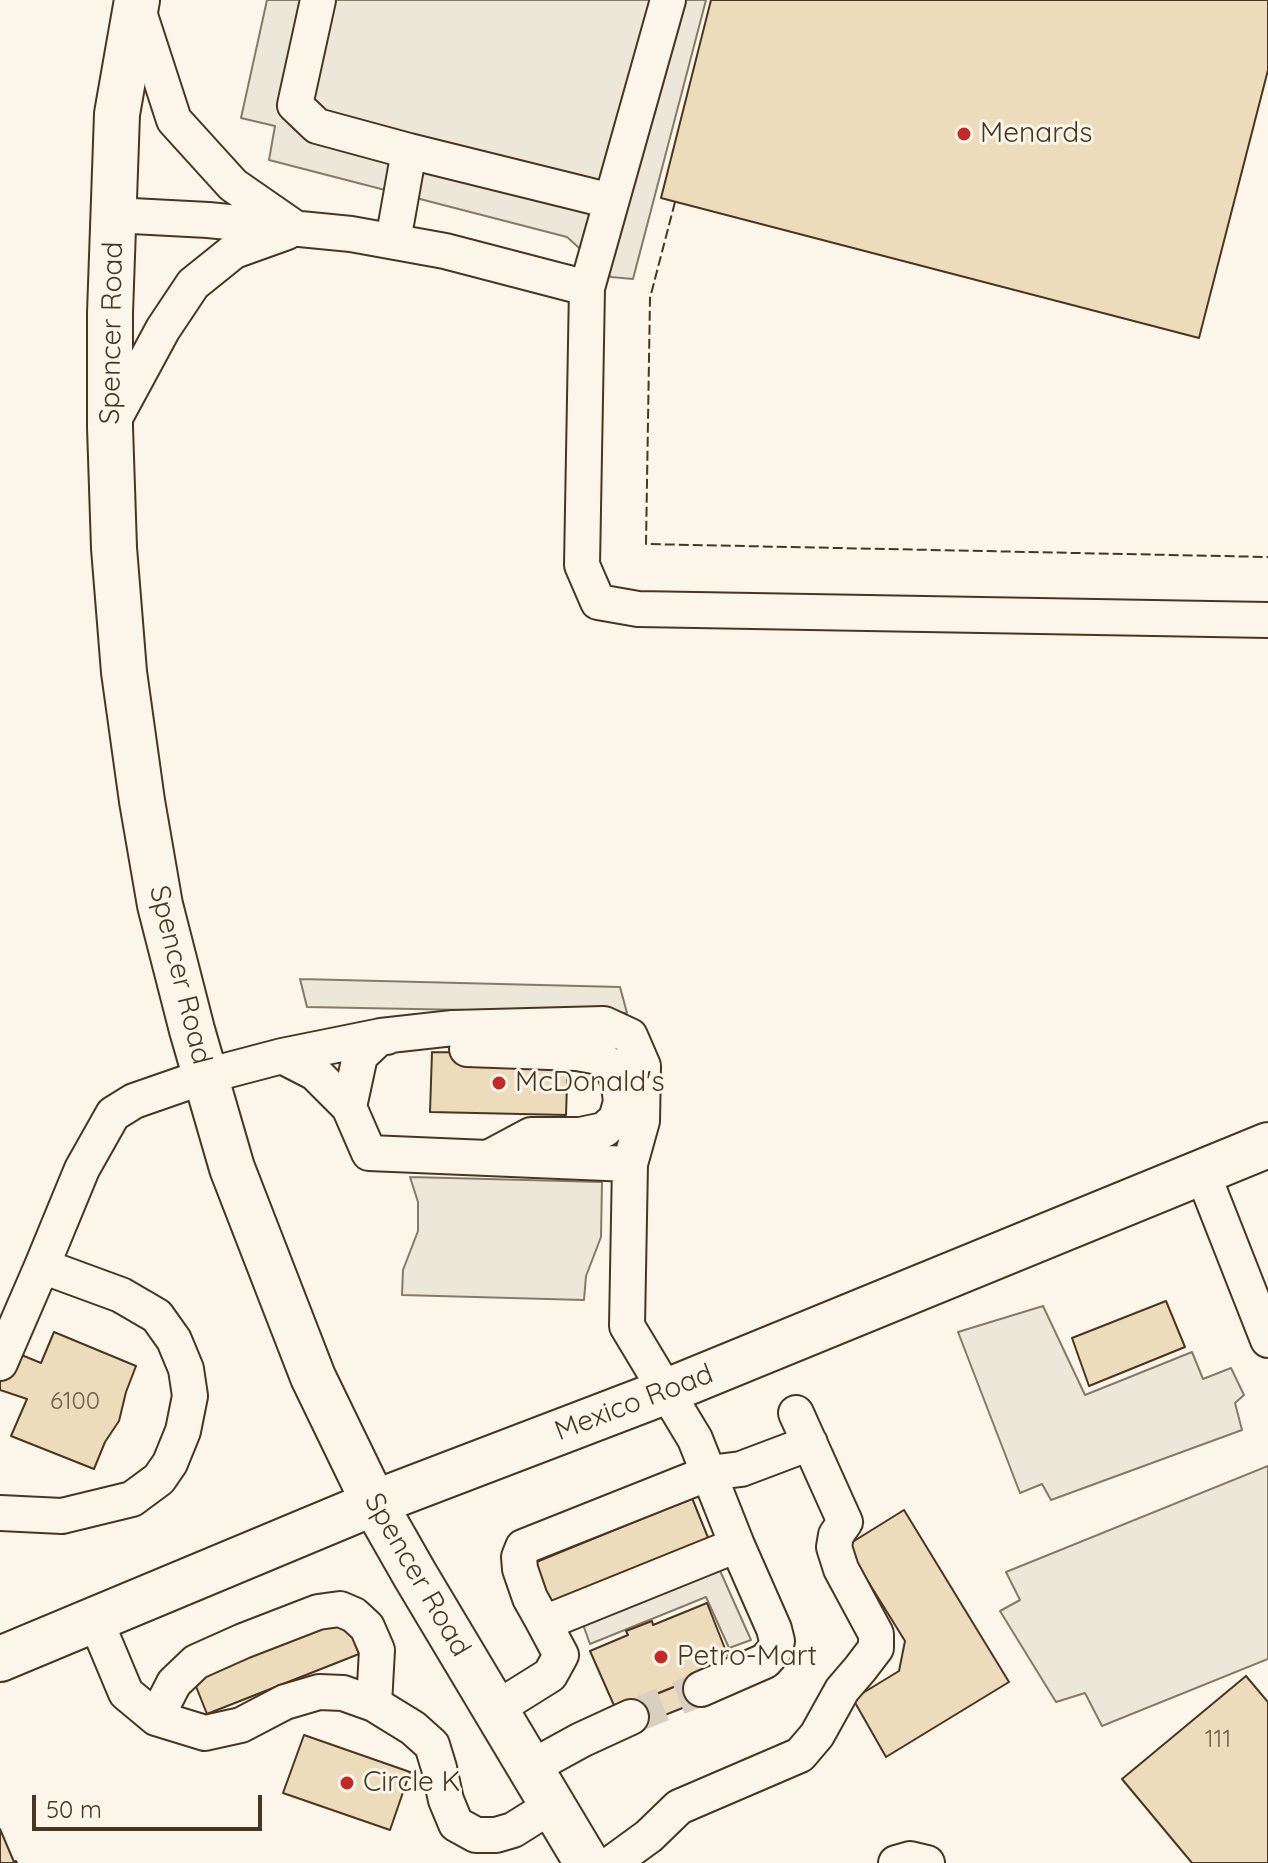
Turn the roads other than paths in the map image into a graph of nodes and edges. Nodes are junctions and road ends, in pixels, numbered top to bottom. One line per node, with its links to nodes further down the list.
1 (318, 0): 4 (lane)
2 (668, 0): 5 (lane)
3 (136, 2): 6 (main road, Spencer Road); 7 (lane)
4 (409, 151): 5 (lane); 8 (lane)
5 (611, 201): 9 (lane)
6 (113, 215): 7 (lane); 10 (main road, Spencer Road)
7 (295, 229): 8 (lane); 10 (lane)
8 (393, 241): 9 (lane)
9 (587, 288): 11 (lane)
10 (110, 427): 14 (main road, Spencer Road)
11 (1268, 620)
12 (381, 1036): 13 (lane); 15 (lane); 16 (lane)
13 (282, 1056): 14 (lane); 15 (lane)
14 (206, 1076): 19 (lane); 24 (main road, Spencer Road)
15 (349, 1107): 16 (lane)
16 (627, 1143): 22 (lane)
17 (1268, 1145): 18 (main road, Mexico Road)
18 (1202, 1172): 20 (lane); 22 (main road, Mexico Road)
19 (42, 1266): 21 (lane); 25 (lane)
20 (1268, 1340)
21 (0, 1363)
22 (667, 1391): 23 (lane); 24 (main road, Mexico Road)
23 (709, 1473): 26 (lane); 28 (lane); 38 (lane)
24 (374, 1503): 27 (main road, Mexico Road); 32 (main road, Spencer Road)
25 (0, 1513)
26 (737, 1545): 28 (lane); 30 (lane)
27 (95, 1619): 29 (main road, Mexico Road); 34 (lane)
28 (544, 1623): 32 (lane)
29 (2, 1651)
30 (701, 1689)
31 (374, 1704): 34 (lane); 34 (lane); 36 (lane)
32 (494, 1710): 35 (main road, Spencer Road)
33 (631, 1717): 35 (lane)
34 (156, 1718)
35 (530, 1768): 36 (main road, Spencer Road)
36 (553, 1805): 37 (main road, Spencer Road)
37 (587, 1863)
38 (612, 1863)
39 (896, 1863): 40 (lane)
40 (927, 1863)

